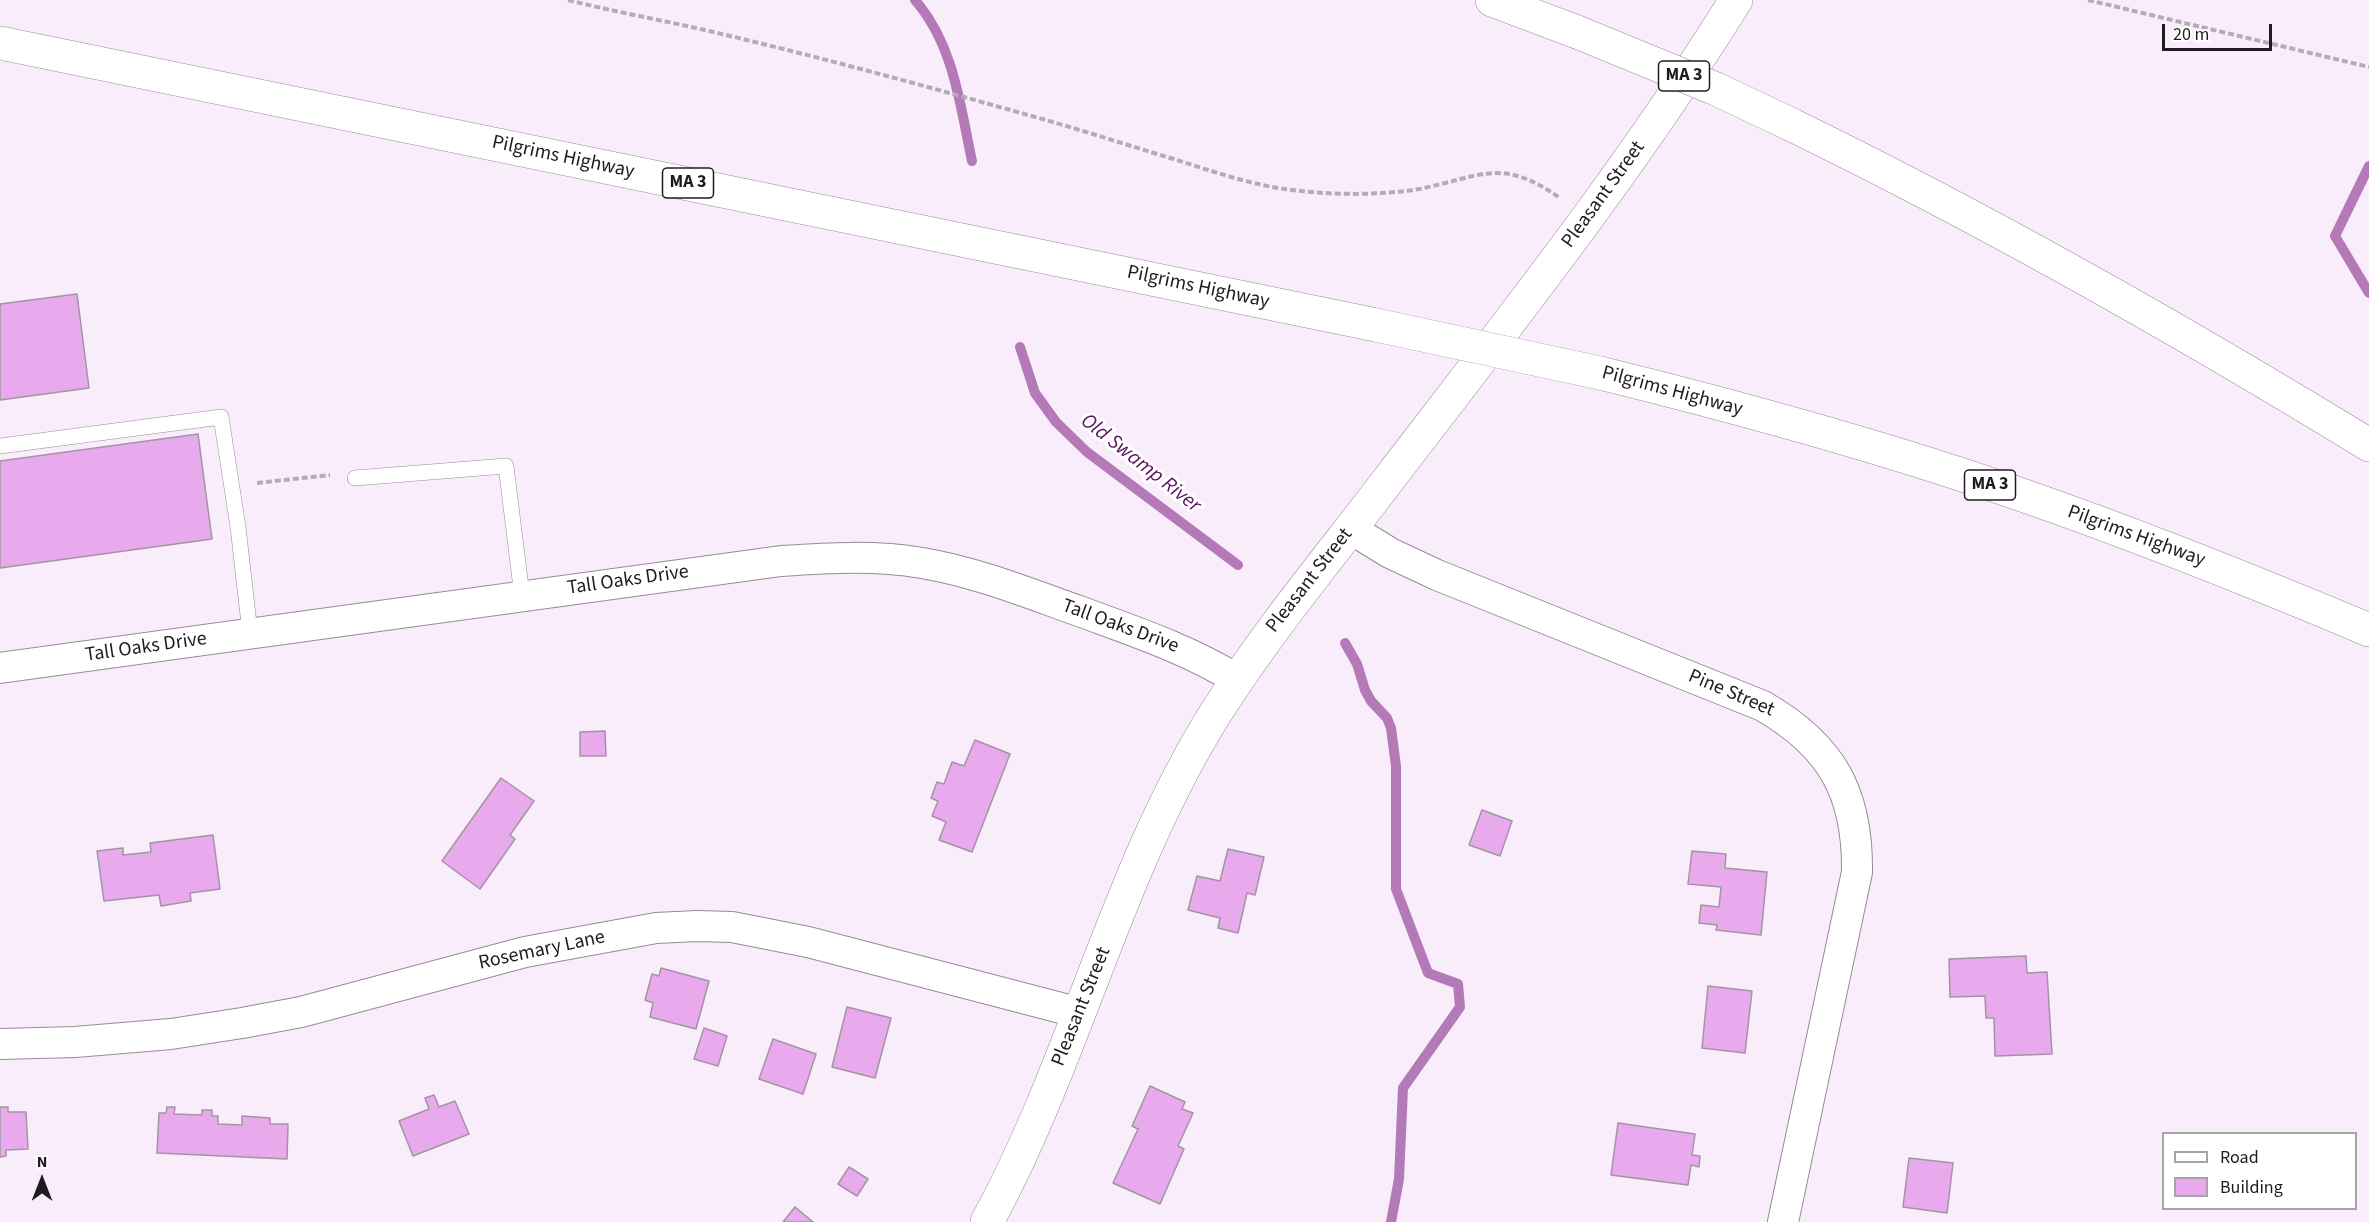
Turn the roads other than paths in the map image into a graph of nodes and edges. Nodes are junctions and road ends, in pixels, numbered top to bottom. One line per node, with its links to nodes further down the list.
1 (1492, 0): 4 (main road, MA 3, bridge)
2 (1736, 0): 7 (main road, Pleasant Street)
3 (0, 43): 9 (main road, Pilgrims Highway / MA 3, bridge)
4 (2369, 445)
5 (0, 446): 10 (lane)
6 (355, 478): 8 (lane)
7 (1351, 529): 12 (main road, Pleasant Street); 16 (street, Pine Street)
8 (522, 596): 10 (street, Tall Oaks Drive); 12 (street, Tall Oaks Drive)
9 (2369, 630)
10 (250, 633): 11 (street, Tall Oaks Drive)
11 (0, 668)
12 (1238, 680): 13 (main road, Pleasant Street)
13 (1080, 1012): 14 (street, Rosemary Lane); 15 (main road, Pleasant Street)
14 (0, 1044)
15 (987, 1222)
16 (1783, 1222)

